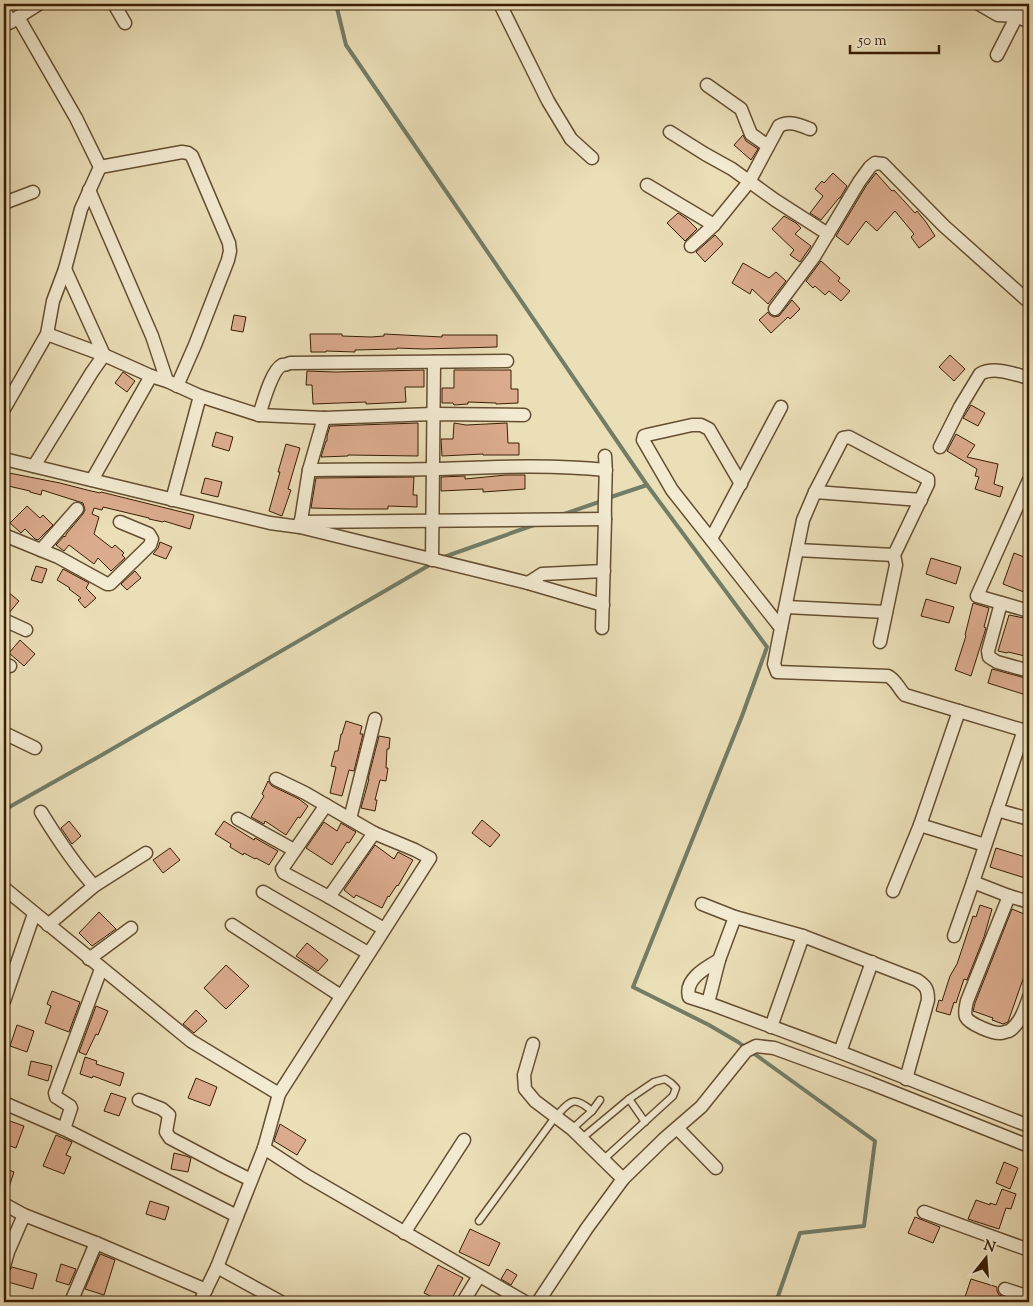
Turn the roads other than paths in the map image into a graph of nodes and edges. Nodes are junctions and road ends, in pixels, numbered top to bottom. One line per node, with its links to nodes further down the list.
1 (39, 4): 8 (street)
2 (114, 4): 10 (street)
3 (500, 4): 16 (street)
4 (979, 4): 7 (street)
5 (1023, 4): 7 (street)
6 (4, 10): 8 (street)
7 (1017, 16): 9 (street); 11 (street)
8 (11, 22): 17 (street)
9 (1029, 22)
10 (125, 24)
11 (997, 55)
12 (707, 85): 15 (street)
13 (810, 129): 15 (street)
14 (670, 132): 18 (street)
15 (768, 146): 18 (street)
16 (592, 158)
17 (100, 166): 20 (street); 35 (street)
18 (749, 182): 23 (street); 24 (street)
19 (647, 185): 23 (street)
20 (89, 190): 26 (street); 35 (street)
21 (33, 192): 22 (street)
22 (4, 203)
23 (714, 224): 25 (street)
24 (828, 234): 27 (street); 28 (street)
25 (691, 246)
26 (65, 269): 29 (street); 30 (street)
27 (1029, 302)
28 (775, 309)
29 (47, 334): 30 (street); 38 (street)
30 (104, 355): 33 (street); 46 (street)
31 (507, 361): 32 (street)
32 (434, 362): 39 (street); 40 (street)
33 (151, 376): 35 (street); 50 (street)
34 (1029, 378): 43 (street)
35 (172, 383): 36 (street)
36 (200, 396): 40 (street); 54 (street)
37 (781, 407): 52 (street)
38 (4, 409)
39 (433, 414): 41 (street); 42 (street); 47 (street)
40 (258, 415): 42 (street)
41 (524, 415)
42 (324, 418): 48 (street)
43 (940, 447)
44 (605, 456): 49 (street)
45 (4, 459): 46 (street)
46 (34, 466): 50 (street)
47 (433, 469): 48 (street); 49 (street); 58 (street)
48 (309, 470): 60 (street)
49 (606, 470): 57 (street)
50 (92, 480): 54 (street)
51 (1029, 480): 69 (street)
52 (740, 484): 62 (street); 62 (street)
53 (815, 492): 55 (street); 55 (street); 64 (street)
54 (172, 500): 60 (street)
55 (920, 500): 65 (street)
56 (77, 508): 63 (street)
57 (605, 519): 58 (street); 67 (street)
58 (432, 521): 60 (street); 66 (street)
59 (120, 522): 63 (street)
60 (300, 525): 66 (street)
61 (4, 535): 63 (street)
62 (711, 539): 76 (street)
63 (42, 550)
64 (797, 550): 65 (street); 71 (street)
65 (894, 556): 73 (street)
66 (435, 561): 68 (street)
67 (604, 571): 68 (street); 70 (street)
68 (528, 583): 70 (street)
69 (1001, 603): 72 (street); 79 (street)
70 (603, 604): 75 (street)
71 (786, 607): 73 (street); 76 (street)
72 (1029, 611)
73 (886, 612): 78 (street)
74 (4, 620): 77 (street)
75 (602, 628)
76 (781, 628): 80 (street)
77 (26, 630)
78 (880, 642)
79 (1029, 671)
80 (959, 711): 82 (street); 92 (street)
81 (375, 719): 90 (street)
82 (1026, 731): 87 (street)
83 (4, 733): 84 (street)
84 (35, 748)
85 (276, 778): 86 (street)
86 (326, 805): 90 (street); 95 (street)
87 (997, 810): 91 (street); 94 (street)
88 (41, 812): 98 (street)
89 (238, 819): 95 (street)
90 (350, 819): 93 (street)
91 (1029, 819)
92 (920, 824): 94 (street); 101 (street)
93 (374, 833): 103 (street); 111 (street)
94 (985, 845): 97 (street)
95 (294, 850): 103 (street)
96 (146, 853): 98 (street)
97 (973, 882): 102 (street); 113 (street)
98 (94, 886): 108 (street)
99 (4, 888): 106 (street)
100 (263, 892): 114 (street)
101 (893, 892)
102 (1009, 896): 104 (street); 120 (street)
103 (329, 897): 111 (street)
104 (1029, 902)
105 (702, 904): 107 (street)
106 (34, 914): 108 (street); 121 (street)
107 (735, 917): 112 (street); 116 (street)
108 (48, 925): 115 (street)
109 (232, 925): 119 (street)
110 (131, 928): 115 (street)
111 (384, 930): 114 (street)
112 (804, 936): 117 (street); 123 (street)
113 (954, 936)
114 (368, 954): 119 (street)
115 (89, 959): 118 (street)
116 (719, 960): 122 (street); 122 (street)
117 (872, 962): 125 (street); 126 (street)
118 (101, 969): 127 (street); 137 (street)
119 (341, 996): 127 (street)
120 (1029, 997)
121 (4, 1001)
122 (708, 1003): 123 (street)
123 (771, 1027): 125 (street)
124 (533, 1044): 133 (street)
125 (840, 1052): 126 (street)
126 (906, 1079): 135 (street)
127 (279, 1094): 142 (street)
128 (629, 1099): 134 (lane); 134 (lane); 139 (lane)
129 (139, 1100): 146 (street)
130 (600, 1100): 132 (lane)
131 (4, 1103): 137 (street)
132 (592, 1111): 133 (lane); 138 (lane)
133 (556, 1116): 138 (street); 151 (lane)
134 (645, 1122): 143 (lane)
135 (1029, 1126)
136 (677, 1128): 141 (street); 144 (street); 145 (street)
137 (64, 1129): 150 (street)
138 (572, 1129): 139 (street)
139 (582, 1139): 143 (street)
140 (464, 1140): 152 (street)
141 (1029, 1146)
142 (264, 1148): 146 (street); 152 (street)
143 (604, 1159): 145 (street)
144 (716, 1168)
145 (623, 1179): 166 (street)
146 (251, 1180): 150 (street)
147 (4, 1204): 149 (street)
148 (924, 1212): 154 (street)
149 (24, 1215): 153 (street); 155 (street)
150 (237, 1216): 156 (street)
151 (480, 1221)
152 (404, 1233): 157 (street)
153 (96, 1243): 158 (street); 161 (street)
154 (1029, 1250)
155 (4, 1266)
156 (217, 1267): 158 (street); 163 (street)
157 (479, 1276): 164 (street); 165 (street)
158 (206, 1290): 162 (street)
159 (1005, 1290): 160 (street)
160 (1029, 1297)
161 (71, 1302)
162 (200, 1302)
163 (282, 1302)
164 (463, 1302)
165 (525, 1302)
166 (538, 1302)

